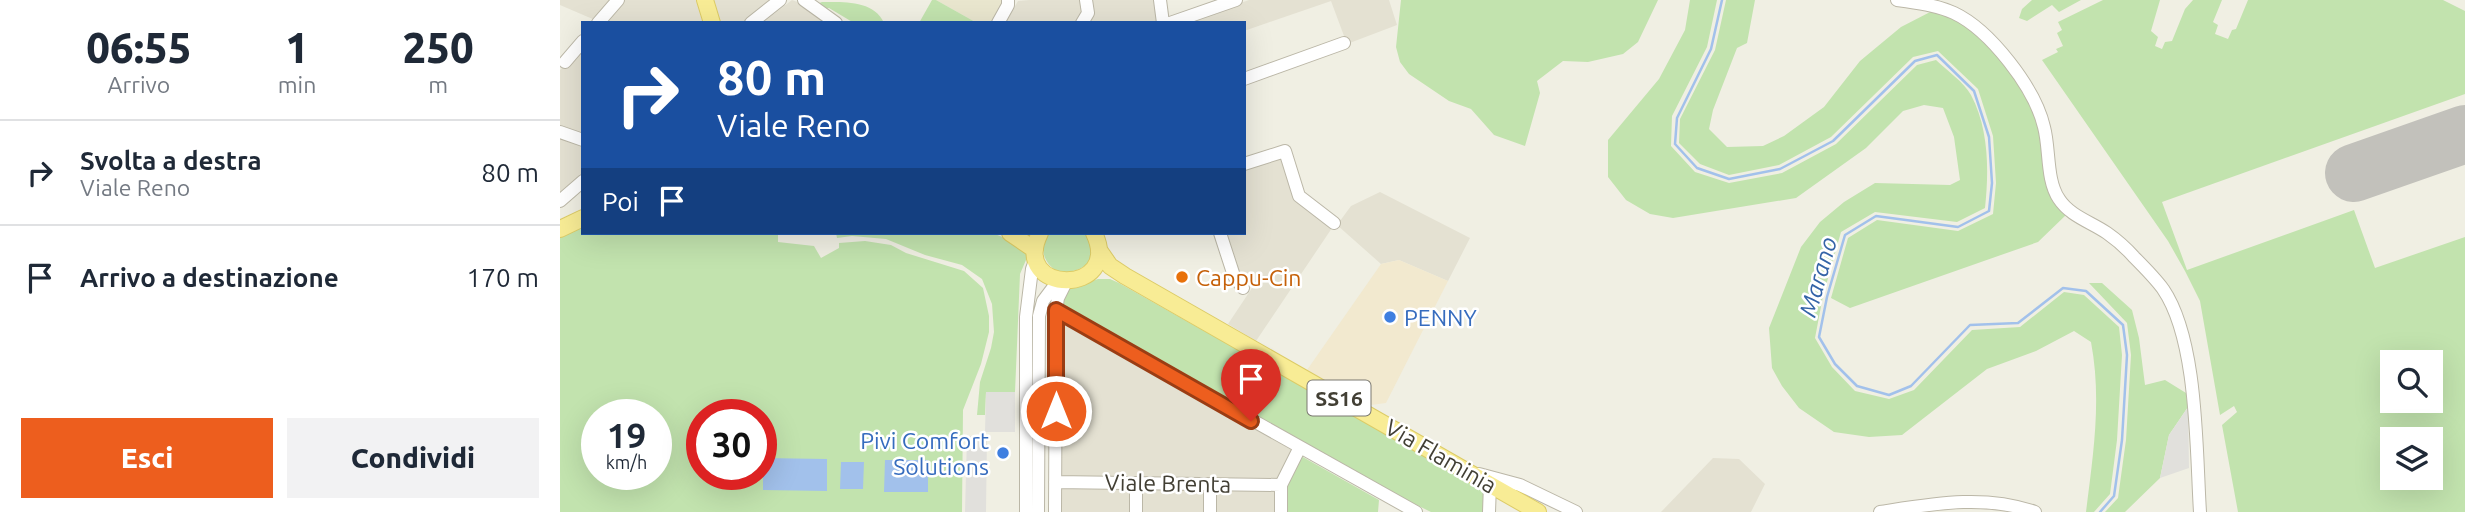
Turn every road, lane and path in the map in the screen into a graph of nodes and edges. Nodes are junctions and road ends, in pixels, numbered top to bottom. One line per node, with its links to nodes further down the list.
1 (618, 0): 12 (street)
2 (705, 0): 13 (main road)
3 (780, 0): 14 (street)
4 (804, 0): 15 (street)
5 (1008, 0): 16 (street)
6 (1086, 0): 17 (street)
7 (1160, 0): 18 (street)
8 (1236, 0): 10 (street)
9 (1897, 0): 11 (street)
10 (1218, 3): 19 (street)
11 (1933, 3): 61 (street)
12 (601, 21)
13 (711, 21)
14 (754, 21)
15 (833, 21)
16 (999, 21)
17 (1083, 21)
18 (1163, 21)
19 (1175, 21)
20 (581, 43): 22 (street)
21 (1344, 43): 23 (street)
22 (565, 62)
23 (1246, 78)
24 (560, 132): 25 (street)
25 (581, 139)
26 (1246, 163): 30 (street)
27 (581, 183): 28 (street)
28 (560, 201)
29 (581, 219): 31 (main road)
30 (1334, 223)
31 (560, 229)
32 (1012, 235): 37 (main road)
33 (1040, 235): 37 (main road)
34 (1095, 235): 36 (main road, SS16)
35 (1221, 235): 40 (street)
36 (1099, 250): 38 (main road, Via Flaminia / SS16); 39 (main road)
37 (1035, 254): 39 (main road); 49 (street)
38 (1125, 276): 39 (main road); 43 (main road, Via Flaminia / SS16)
39 (1069, 280): 41 (street); 50 (street)
40 (1243, 288)
41 (1056, 310): 42 (street); 44 (street)
42 (1299, 449): 48 (street); 55 (street)
43 (1468, 471): 47 (main road, Via Flaminia / SS16); 58 (street)
44 (1055, 482): 45 (street, Viale Brenta); 51 (street)
45 (1136, 483): 46 (street, Viale Brenta); 52 (street)
46 (1210, 484): 48 (street, Viale Brenta); 53 (street)
47 (1490, 484): 56 (street); 57 (main road, Via Flaminia / SS16)
48 (1281, 485): 54 (street)
49 (1026, 512)
50 (1038, 512)
51 (1055, 512)
52 (1136, 512)
53 (1210, 512)
54 (1281, 512)
55 (1416, 512)
56 (1489, 512)
57 (1538, 512)
58 (1576, 512)
59 (1880, 512): 60 (street)
60 (2035, 512)
61 (2200, 512)

